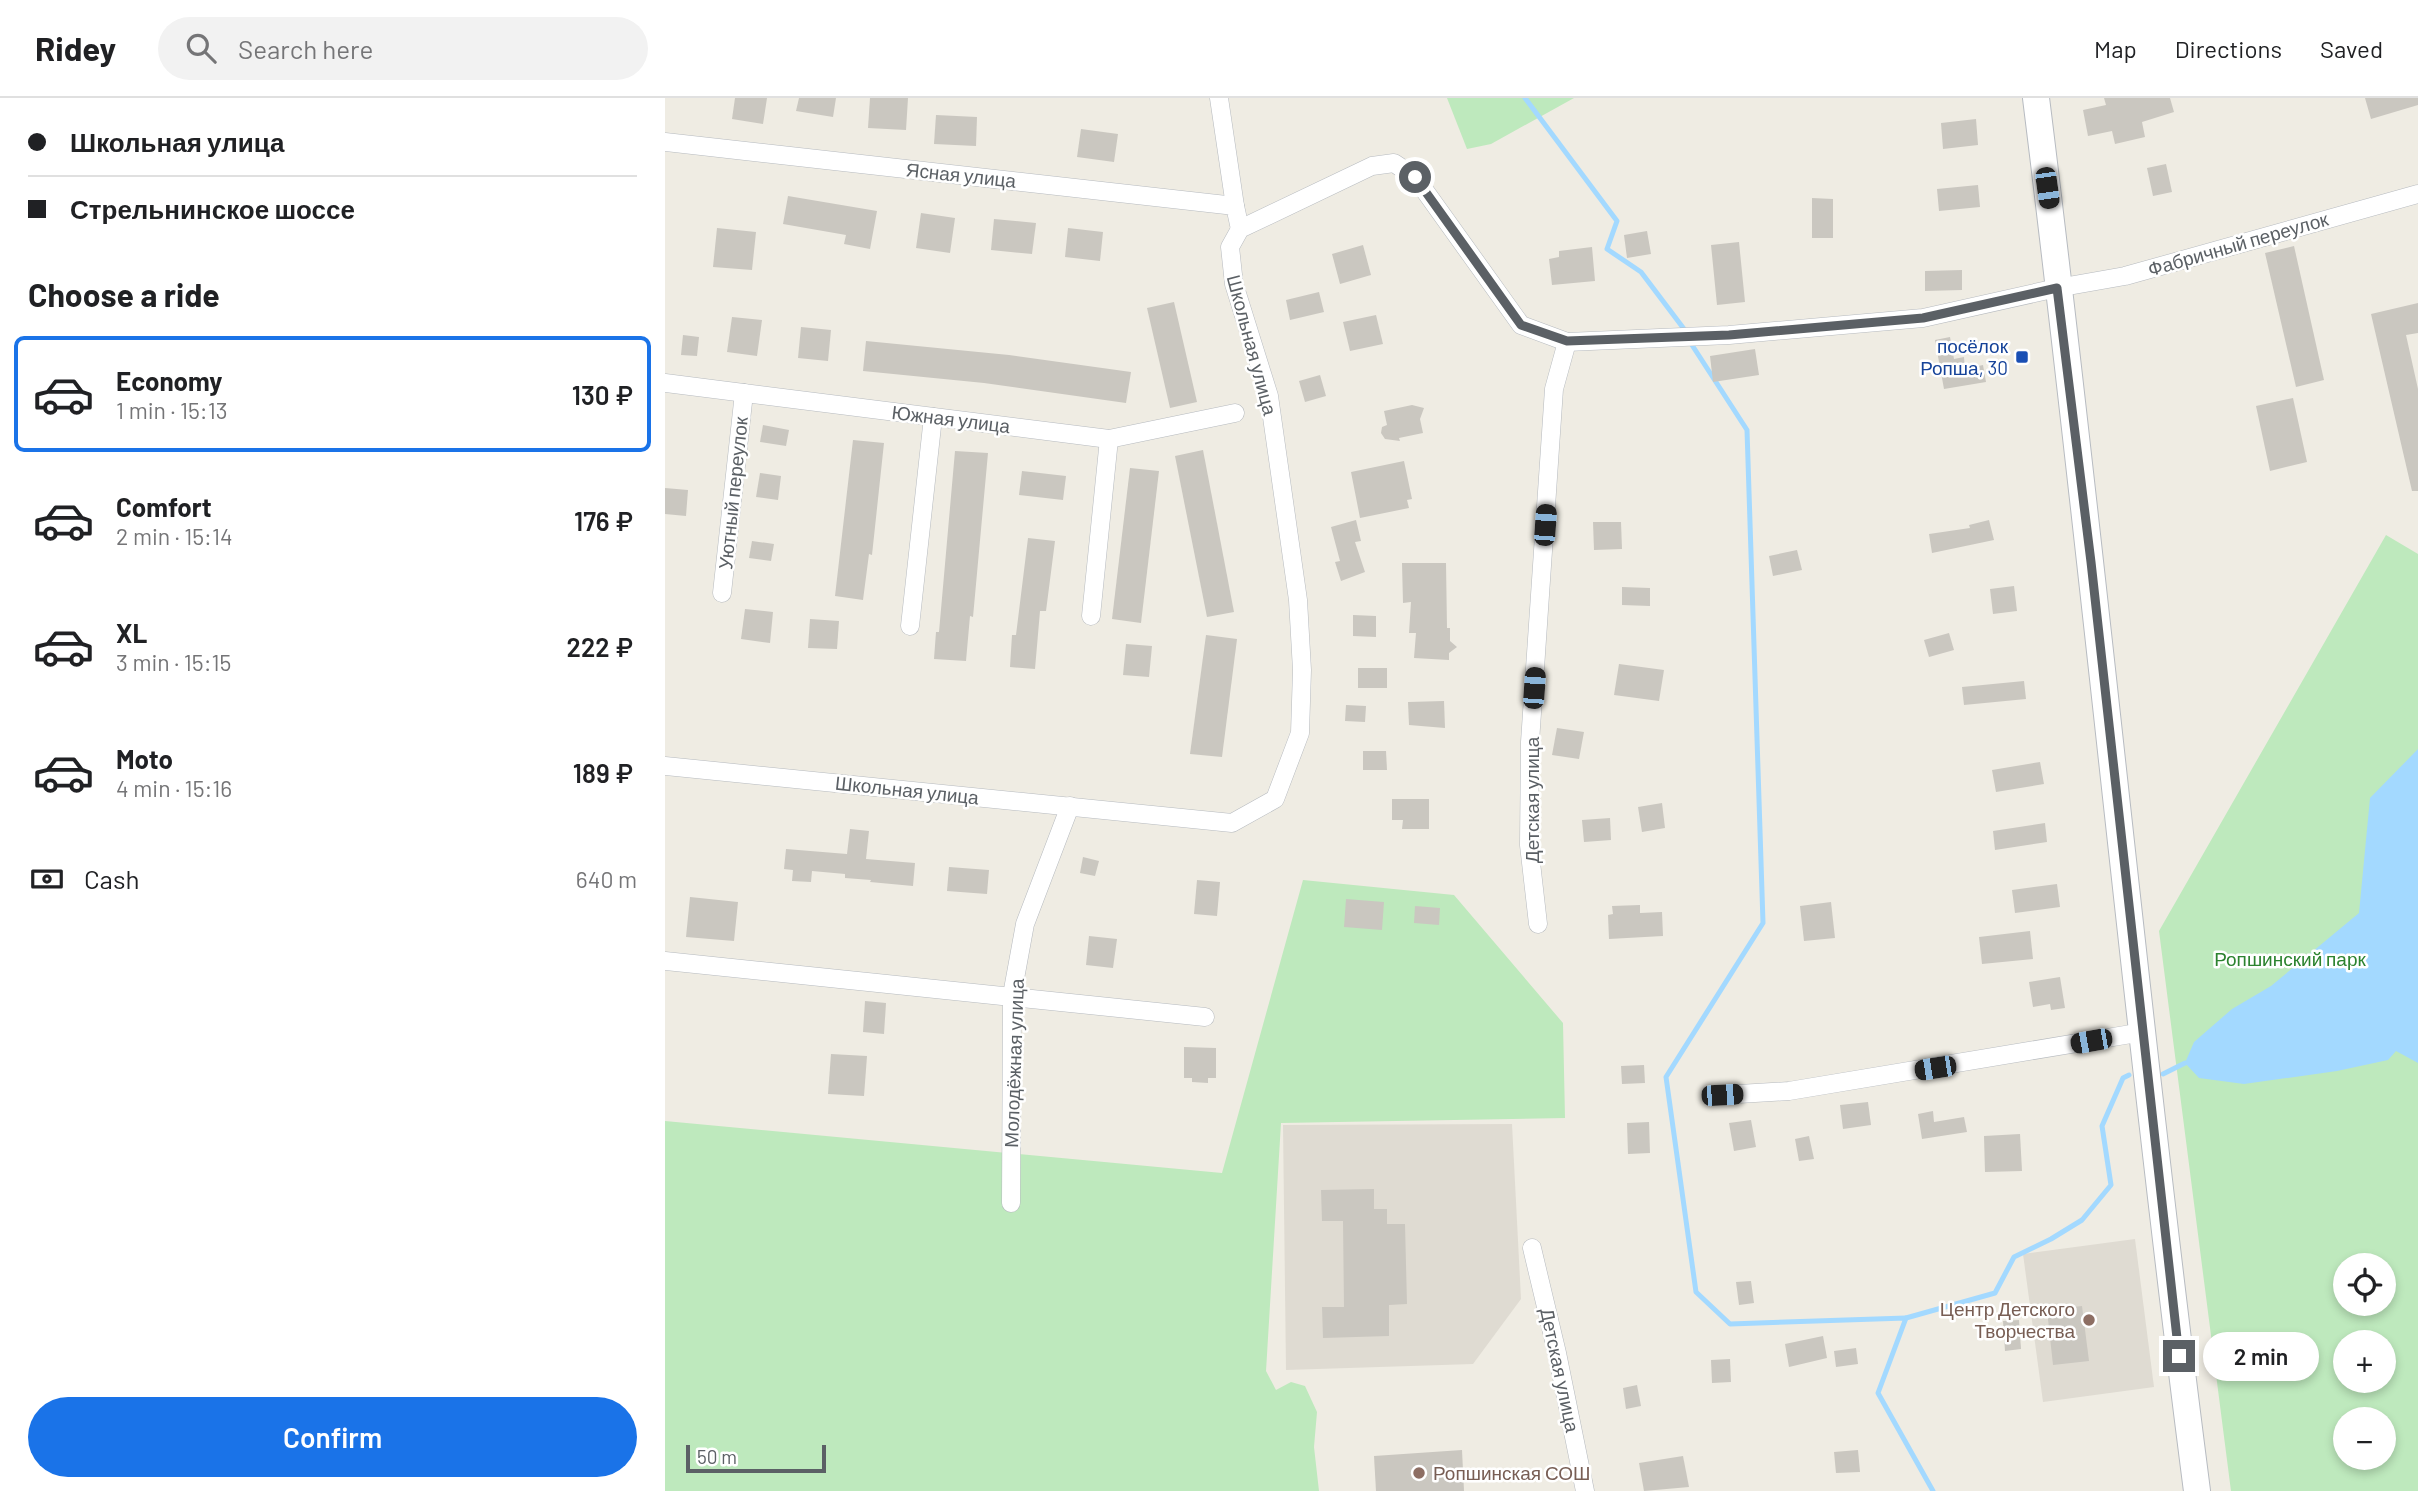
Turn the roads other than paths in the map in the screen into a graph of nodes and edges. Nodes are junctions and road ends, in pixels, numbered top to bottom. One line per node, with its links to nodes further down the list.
1 (1219, 98): 5 (street)
2 (2036, 98): 7 (main road)
3 (665, 142): 5 (street, Ясная улица)
4 (2418, 194): 7 (street, Фабричный переулок)
5 (1235, 206): 6 (street)
6 (1240, 229): 8 (street); 18 (street, Школьная улица)
7 (2057, 288): 8 (street); 23 (main road)
8 (1567, 341): 19 (street, Детская улица)
9 (665, 383): 10 (street, Южная улица)
10 (744, 393): 12 (street, Южная улица); 14 (street, Уютный переулок)
11 (1235, 413): 13 (street, Южная улица)
12 (933, 417): 13 (street, Южная улица); 16 (street)
13 (1109, 439): 15 (street)
14 (722, 593)
15 (1091, 615)
16 (910, 626)
17 (665, 766): 18 (street, Школьная улица)
18 (1070, 806): 21 (street, Молодёжная улица)
19 (1538, 924)
20 (665, 961): 21 (street)
21 (1012, 995): 22 (street); 25 (street, Молодёжная улица)
22 (1206, 1017)
23 (2143, 1032): 24 (street); 28 (main road)
24 (1722, 1095)
25 (1011, 1203)
26 (1532, 1248): 27 (street, Детская улица)
27 (1585, 1491)
28 (2197, 1491)

